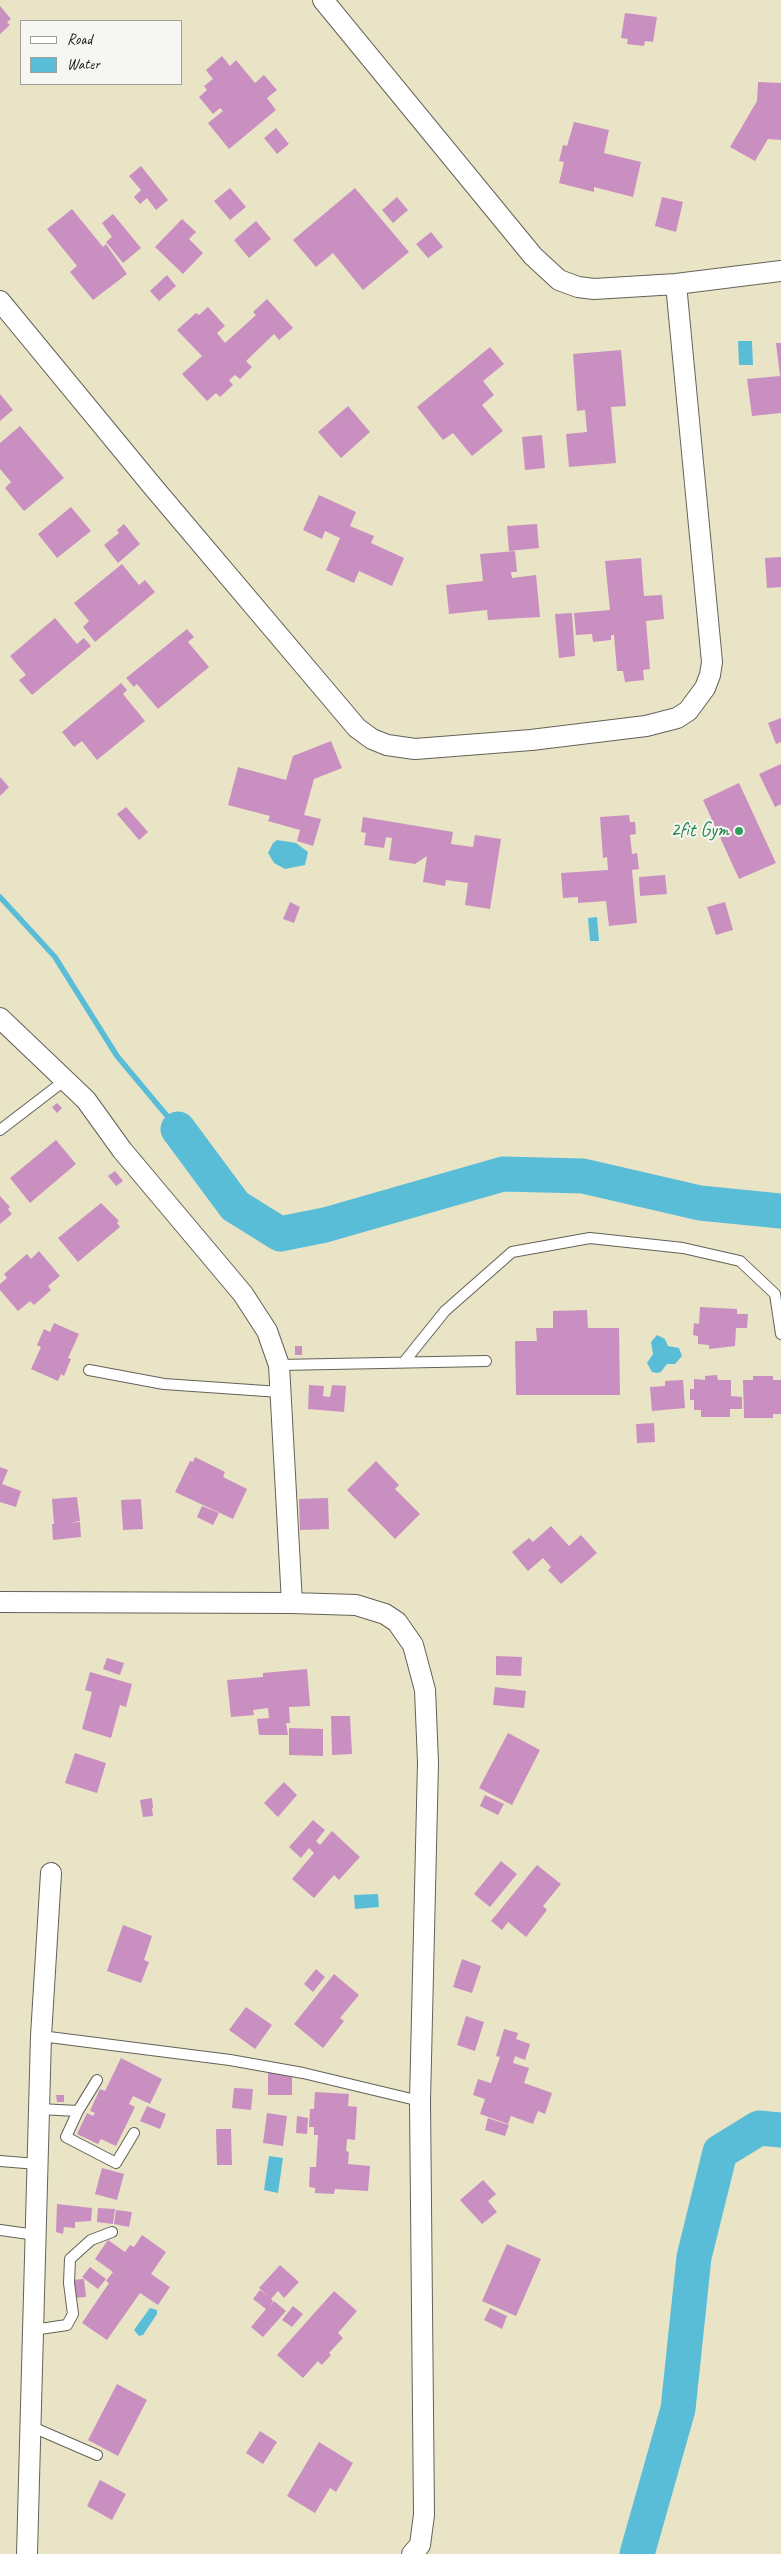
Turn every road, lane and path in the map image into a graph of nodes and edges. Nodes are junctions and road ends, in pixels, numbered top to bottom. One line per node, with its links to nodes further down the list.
1 (323, 0): 3 (street)
2 (781, 271): 3 (street)
3 (676, 284): 4 (street)
4 (0, 301)
5 (0, 1018): 6 (street)
6 (64, 1081): 7 (lane); 11 (street)
7 (0, 1130)
8 (780, 1334): 10 (lane)
9 (486, 1361): 10 (lane)
10 (404, 1362): 11 (lane)
11 (279, 1365): 13 (street)
12 (89, 1370): 13 (lane)
13 (280, 1392): 15 (street)
14 (0, 1602): 15 (street)
15 (292, 1603): 19 (street)
16 (51, 1873): 17 (street)
17 (42, 2036): 19 (lane); 20 (street)
18 (97, 2080): 21 (lane)
19 (420, 2101): 32 (street)
20 (39, 2109): 21 (lane); 24 (street)
21 (78, 2111): 22 (lane)
22 (134, 2133)
23 (0, 2161): 24 (lane)
24 (38, 2164): 27 (street)
25 (0, 2230): 27 (lane)
26 (112, 2232): 28 (lane)
27 (36, 2235): 28 (street)
28 (33, 2330): 29 (street)
29 (30, 2426): 30 (lane); 31 (street)
30 (97, 2455)
31 (28, 2554)
32 (412, 2554)

